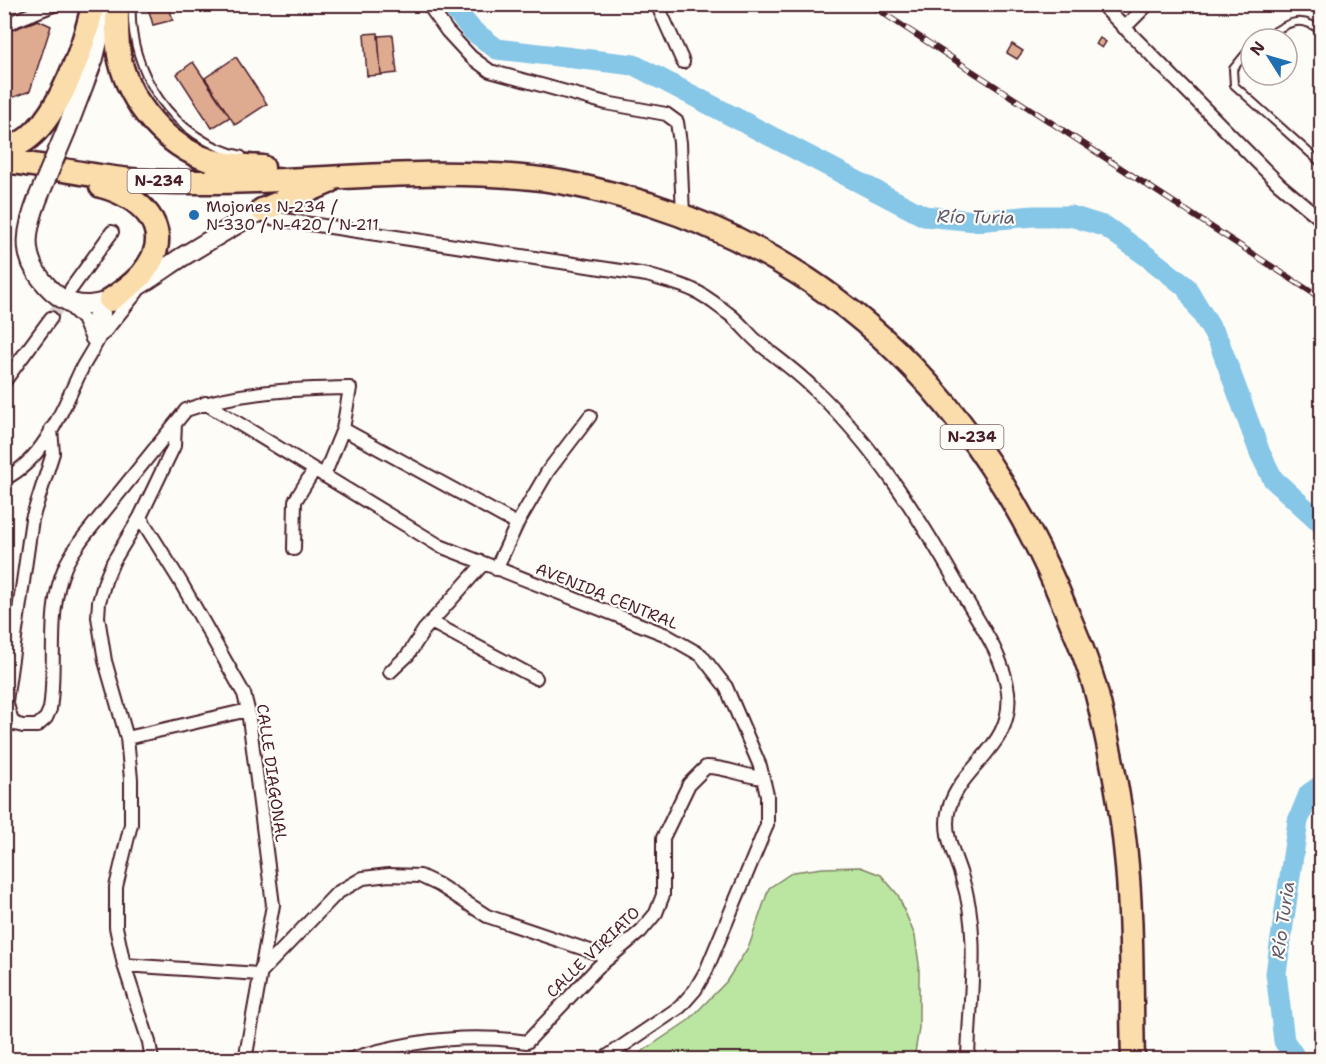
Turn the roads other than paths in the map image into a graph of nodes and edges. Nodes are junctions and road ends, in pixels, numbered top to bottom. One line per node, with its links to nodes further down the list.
1 (56, 4): 10 (street)
2 (93, 4): 16 (highway)
3 (107, 4): 26 (main road, bridge)
4 (117, 4): 17 (highway)
5 (132, 4): 17 (lane)
6 (428, 4): 22 (street)
7 (657, 4): 14 (street)
8 (1101, 4): 12 (street)
9 (1148, 4): 12 (street)
10 (4, 25)
11 (1280, 27): 13 (lane)
12 (1124, 28): 23 (street)
13 (1322, 33)
14 (683, 62)
15 (1239, 62): 18 (lane)
16 (7, 157): 20 (highway, N-234); 27 (highway)
17 (259, 161): 20 (highway)
18 (1322, 164)
19 (341, 176): 20 (highway, N-234); 21 (highway); 22 (highway, N-234)
20 (308, 178)
21 (262, 210): 25 (main road); 56 (street)
22 (683, 215): 57 (highway, N-234)
23 (1322, 220)
24 (112, 232): 26 (street)
25 (156, 274): 27 (main road); 29 (street)
26 (64, 293): 27 (main road); 29 (street)
27 (104, 302): 29 (street)
28 (51, 318): 30 (street)
29 (94, 343): 34 (street)
30 (4, 382)
31 (204, 403): 33 (street); 35 (street); 36 (street, AVENIDA CENTRAL)
32 (591, 416): 39 (street)
33 (175, 424): 34 (street); 38 (street)
34 (51, 429): 37 (street)
35 (343, 429): 36 (street); 39 (street)
36 (319, 473): 40 (street); 41 (street, AVENIDA CENTRAL)
37 (4, 479)
38 (140, 517): 46 (street, CALLE DIAGONAL); 47 (street)
39 (517, 524): 42 (street)
40 (294, 549)
41 (483, 564): 42 (street, AVENIDA CENTRAL); 43 (street)
42 (496, 569): 48 (street, AVENIDA CENTRAL)
43 (431, 622): 44 (street); 45 (street)
44 (390, 672)
45 (536, 678)
46 (248, 710): 47 (street); 51 (street, CALLE DIAGONAL)
47 (127, 738): 50 (street)
48 (763, 778): 49 (street, CALLE VIRIATO); 55 (street, AVENIDA CENTRAL)
49 (608, 957): 51 (street); 54 (street, CALLE VIRIATO)
50 (124, 965): 51 (street); 52 (street)
51 (259, 974): 53 (street, CALLE DIAGONAL)
52 (152, 1059)
53 (245, 1059)
54 (348, 1059)
55 (602, 1059)
56 (968, 1059)
57 (1133, 1059)

